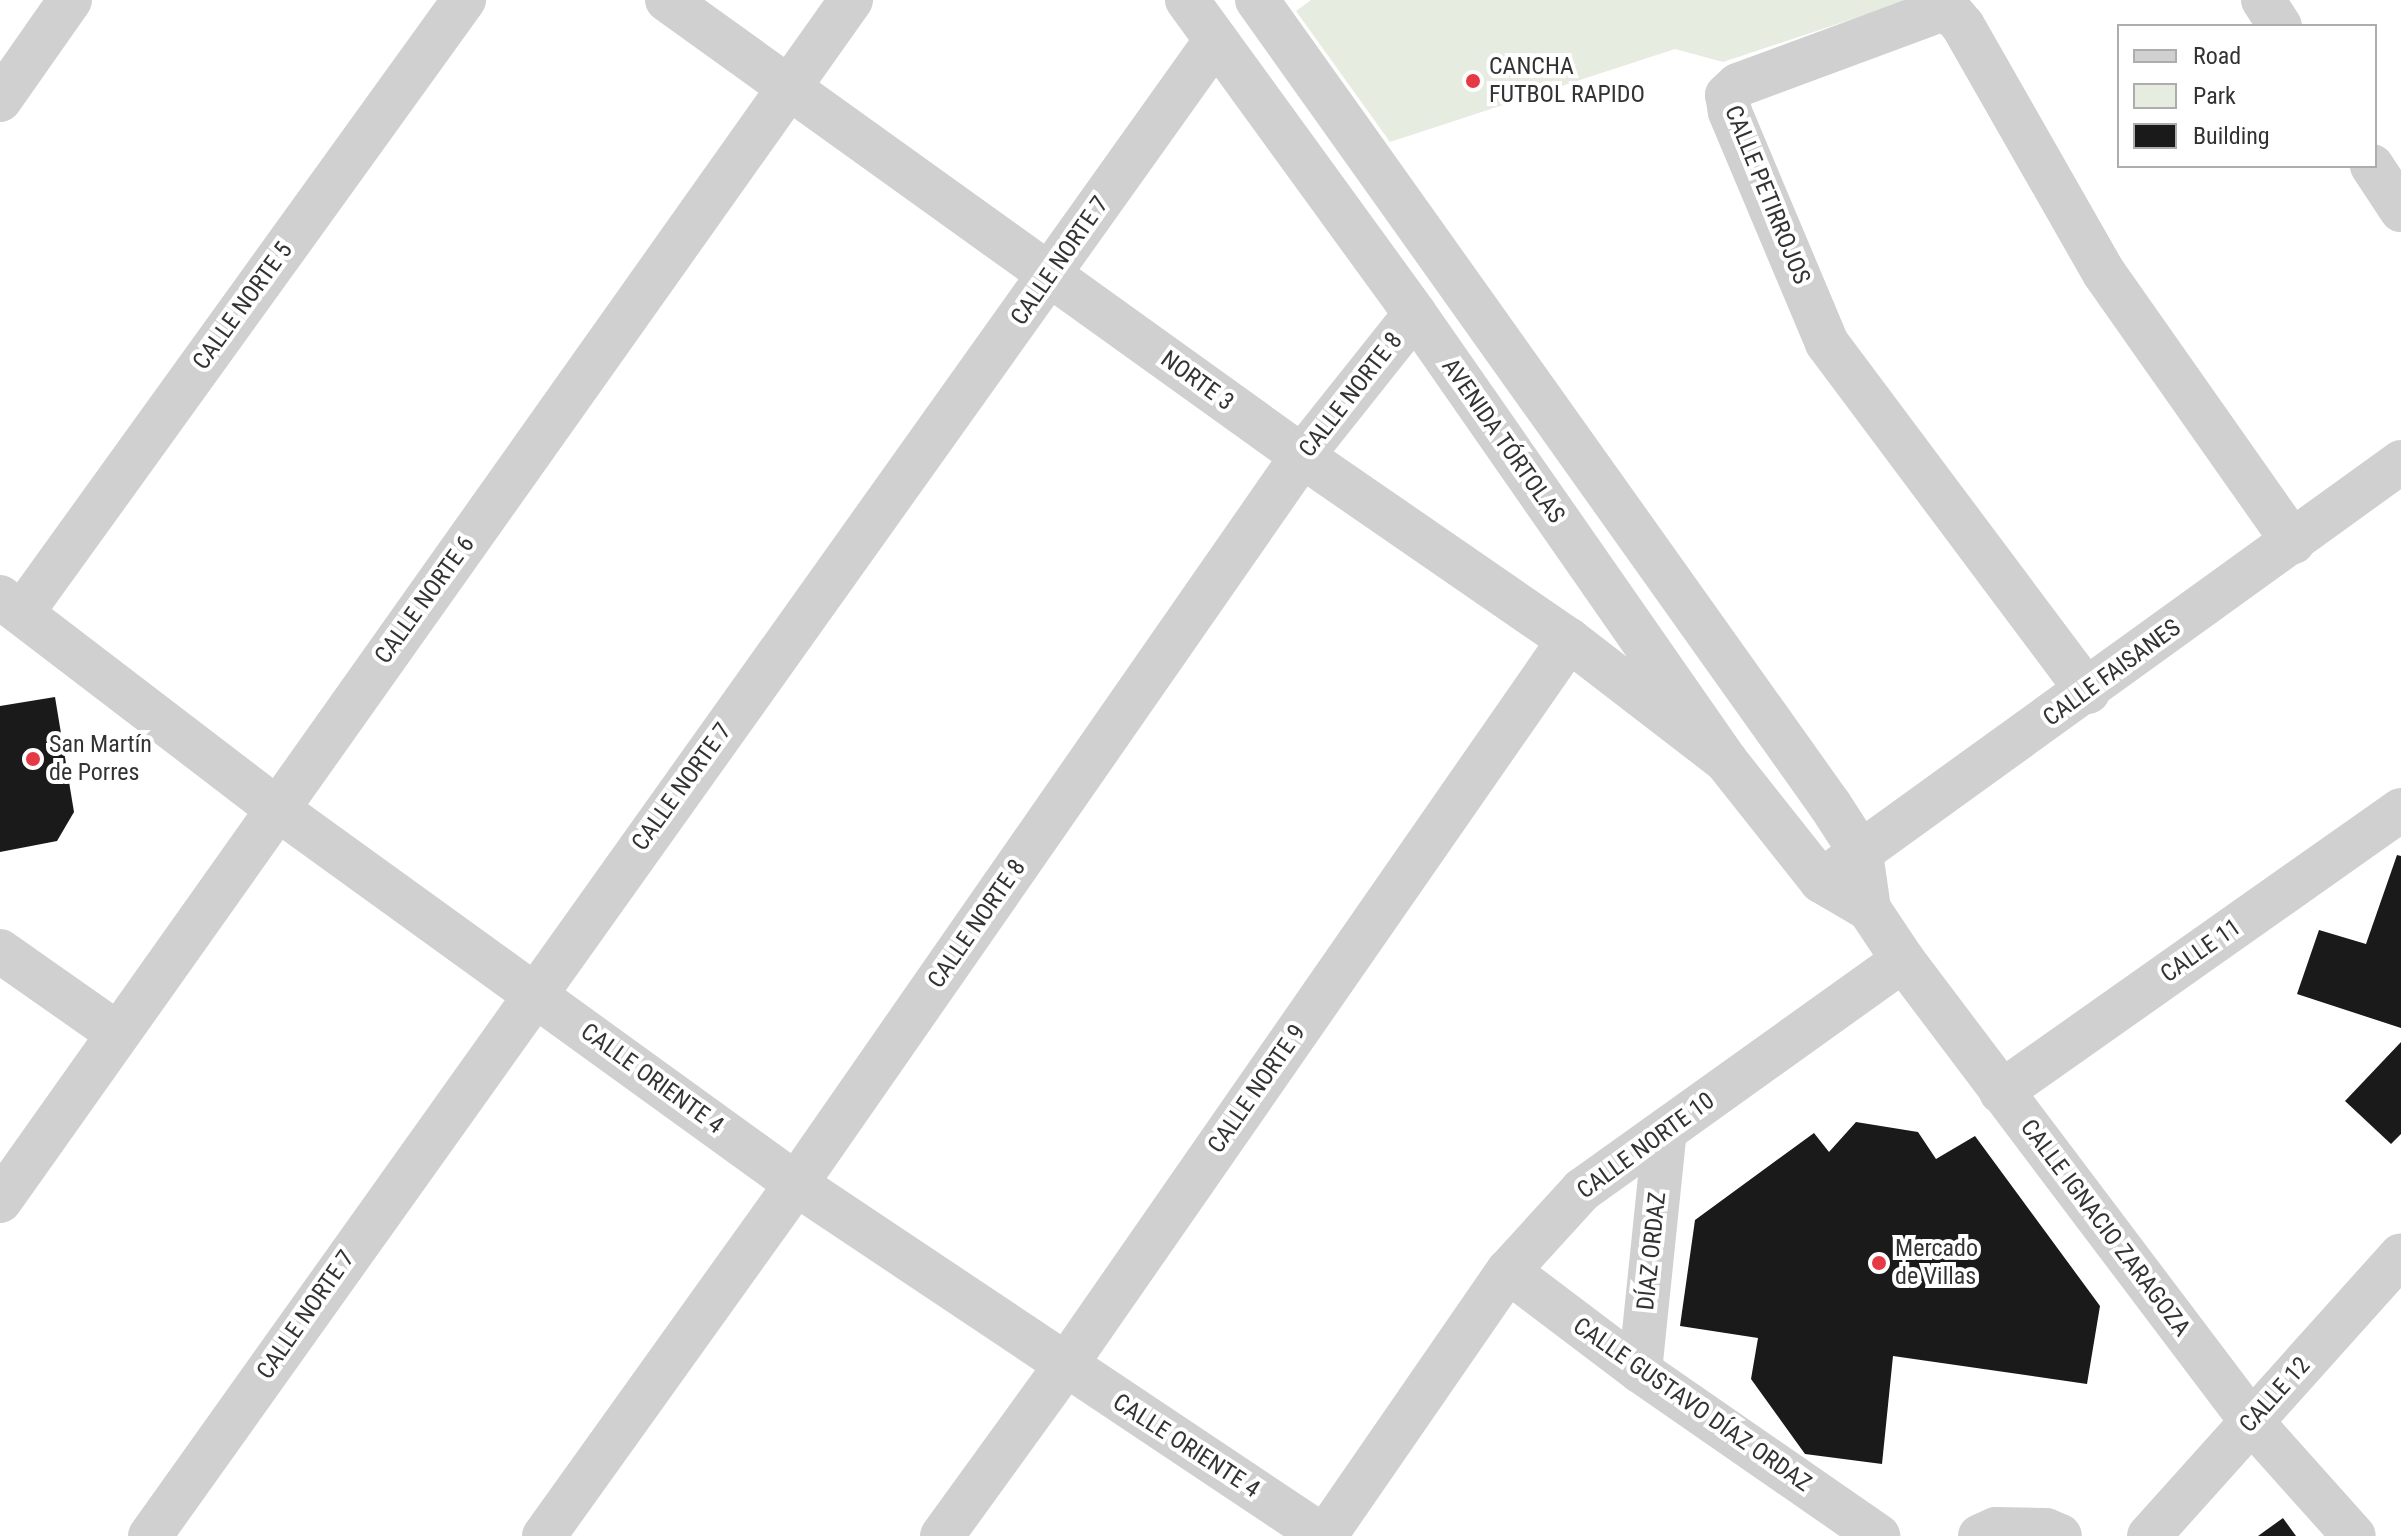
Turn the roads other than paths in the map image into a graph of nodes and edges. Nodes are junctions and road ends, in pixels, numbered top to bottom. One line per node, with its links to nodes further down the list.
1 (70, 0): 11 (street)
2 (464, 0): 19 (street, CALLE NORTE 5)
3 (667, 0): 10 (street, NORTE 3)
4 (851, 0): 10 (street, CALLE NORTE 6)
5 (1187, 0): 9 (street, AVENIDA TÓRTOLAS)
6 (2263, 0): 8 (street)
7 (1267, 4): 25 (street)
8 (2279, 24)
9 (1216, 40): 14 (street, CALLE NORTE 7); 15 (street, AVENIDA TÓRTOLAS)
10 (790, 90): 14 (street, NORTE 3); 23 (street, CALLE NORTE 6)
11 (0, 100)
12 (2373, 168): 13 (street)
13 (2401, 210)
14 (1050, 276): 16 (street, NORTE 3); 30 (street, CALLE NORTE 7)
15 (1415, 314): 16 (street, CALLE NORTE 8); 22 (street, AVENIDA TÓRTOLAS)
16 (1302, 456): 20 (street, NORTE 3); 34 (street, CALLE NORTE 8)
17 (2401, 462): 18 (street, CALLE FAISANES)
18 (2293, 542): 21 (street, CALLE FAISANES); 21 (street, CALLE PETIRROJOS)
19 (11, 605): 23 (street, CALLE ORIENTE 4)
20 (1569, 640): 22 (street, NORTE 3); 38 (street, CALLE NORTE 9)
21 (2088, 692): 25 (street, CALLE FAISANES)
22 (1726, 761): 26 (street, AVENIDA TÓRTOLAS)
23 (276, 808): 30 (street, CALLE ORIENTE 4); 31 (street, CALLE NORTE 6)
24 (2401, 810): 32 (street, CALLE 11)
25 (1861, 853): 26 (street, CALLE FAISANES); 27 (street, CALLE IGNACIO ZARAGOZA)
26 (1821, 881): 27 (street, CALLE IGNACIO ZARAGOZA)
27 (1869, 909): 29 (street, CALLE IGNACIO ZARAGOZA)
28 (0, 951): 31 (street)
29 (1903, 960): 32 (street, CALLE IGNACIO ZARAGOZA); 33 (street, CALLE NORTE 10)
30 (534, 993): 34 (street, CALLE ORIENTE 4); 41 (street, CALLE NORTE 7)
31 (118, 1034): 35 (street, CALLE NORTE 6)
32 (2001, 1092): 40 (street, CALLE IGNACIO ZARAGOZA)
33 (1665, 1131): 37 (street, CALLE NORTE 10); 39 (street, DÍAZ ORDAZ)
34 (796, 1184): 38 (street, CALLE ORIENTE 4); 42 (street, CALLE NORTE 8)
35 (0, 1201)
36 (2401, 1255): 40 (street, CALLE 12)
37 (1508, 1271): 39 (street, CALLE GUSTAVO DÍAZ ORDAZ); 44 (street, CALLE NORTE 10)
38 (1065, 1366): 43 (street, CALLE NORTE 9); 44 (street, CALLE ORIENTE 4)
39 (1640, 1371): 45 (street, CALLE GUSTAVO DÍAZ ORDAZ)
40 (2251, 1421): 48 (street, CALLE 12); 49 (street, CALLE IGNACIO ZARAGOZA)
41 (150, 1536)
42 (544, 1536)
43 (942, 1536)
44 (1324, 1536)
45 (1878, 1536)
46 (1980, 1536): 47 (street)
47 (2060, 1536)
48 (2149, 1536)
49 (2354, 1536)

